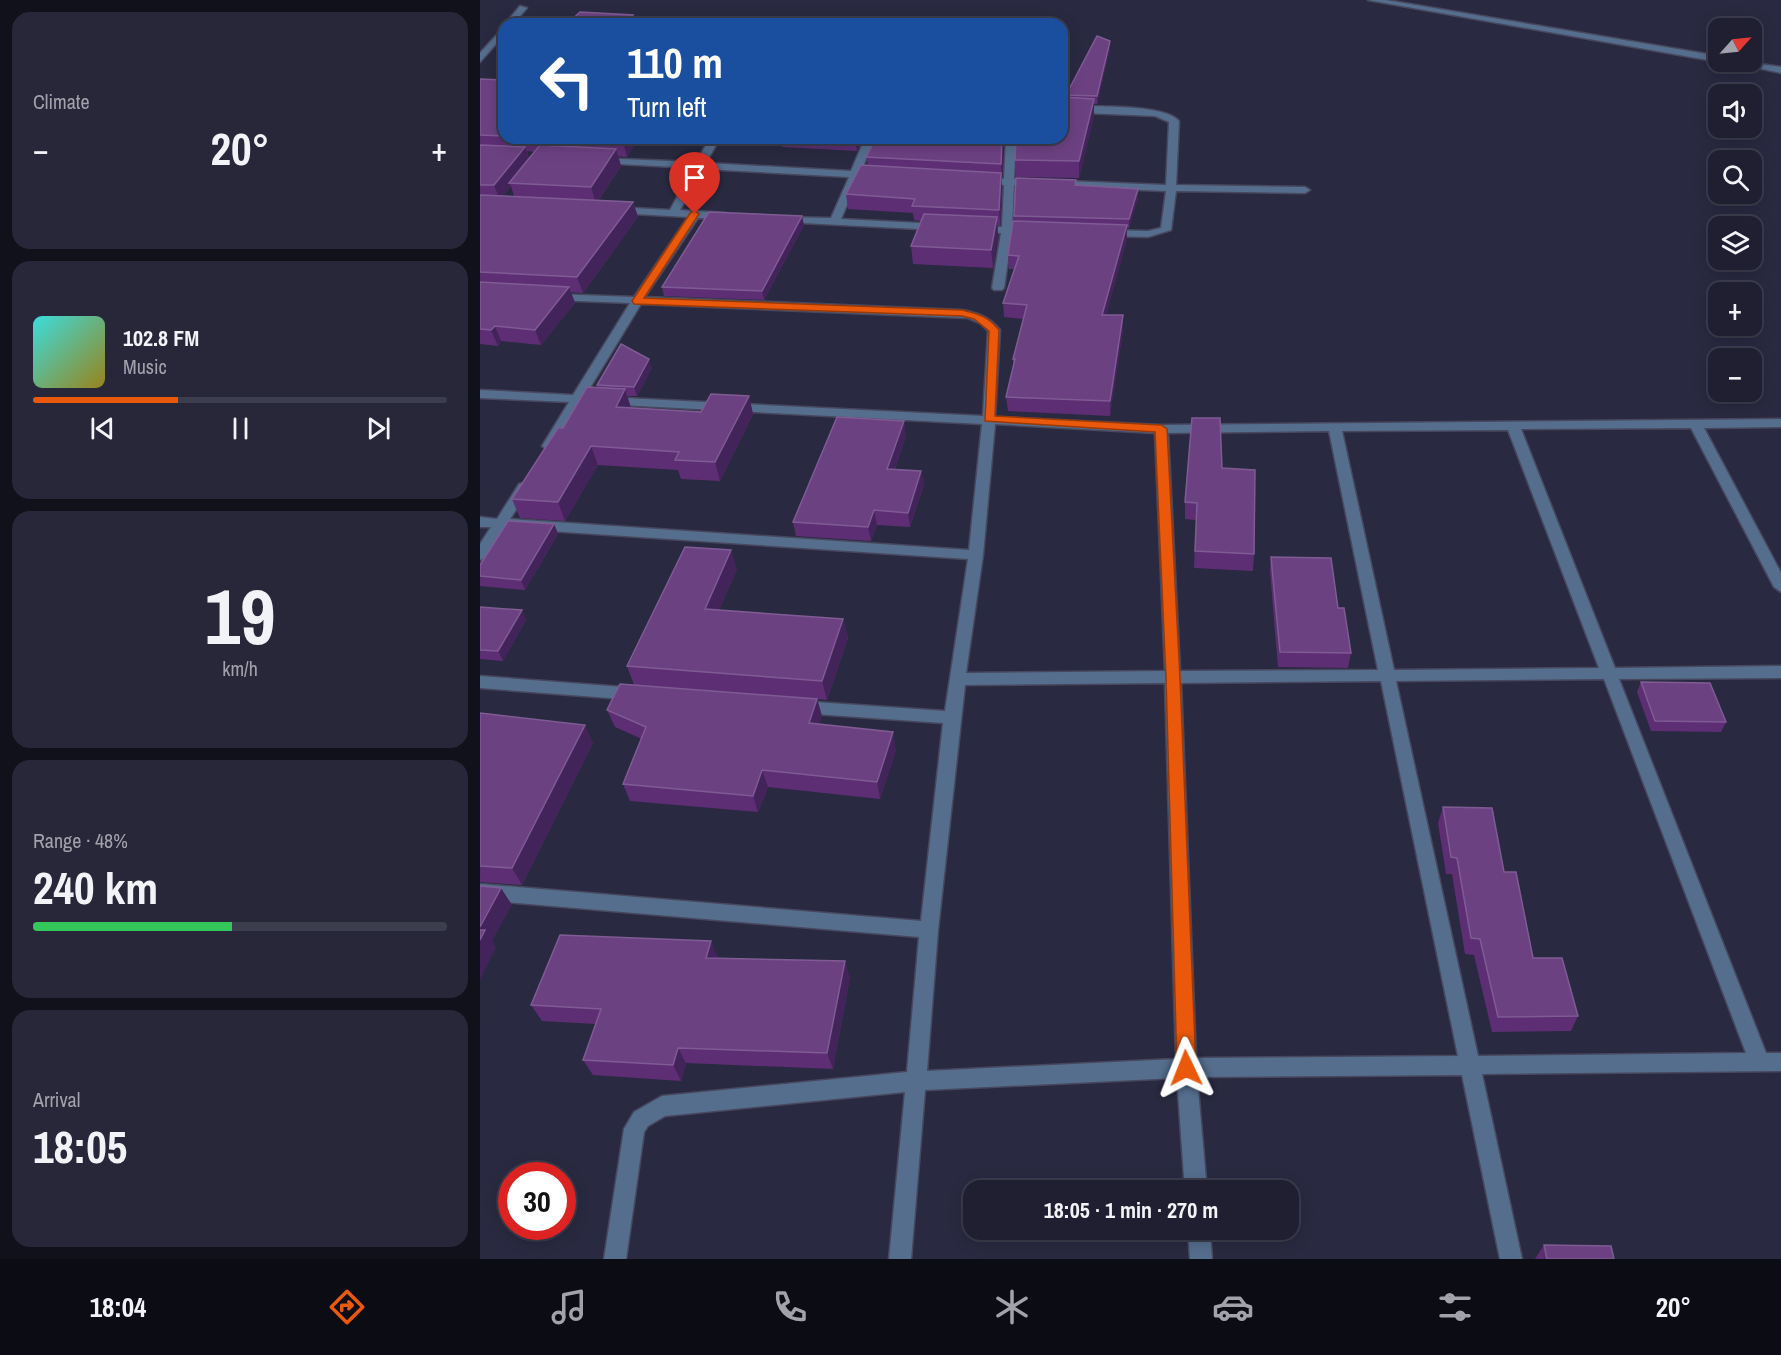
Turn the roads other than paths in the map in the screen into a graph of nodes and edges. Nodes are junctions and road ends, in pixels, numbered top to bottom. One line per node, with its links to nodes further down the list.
1 (1372, 0): 5 (street)
2 (523, 8): 3 (street)
3 (514, 18)
4 (498, 37): 6 (street)
5 (1708, 57)
6 (480, 59)
7 (1762, 67): 8 (street)
8 (1781, 70)
9 (1068, 110): 19 (street)
10 (711, 144): 14 (street)
11 (868, 144): 15 (street)
12 (1011, 144): 18 (street)
13 (591, 159): 14 (street)
14 (699, 165): 15 (street); 22 (street)
15 (855, 174): 16 (street); 26 (street)
16 (890, 176)
17 (973, 180): 18 (street)
18 (1008, 182): 19 (street); 27 (street)
19 (1171, 188): 20 (street); 29 (street)
20 (1305, 190)
21 (606, 210): 22 (street)
22 (673, 213): 23 (street)
23 (695, 214): 24 (street); 32 (street)
24 (741, 216)
25 (777, 218): 26 (street)
26 (835, 221): 27 (street)
27 (1007, 230): 28 (street); 30 (street)
28 (1042, 231)
29 (1089, 233)
30 (998, 288)
31 (536, 296): 32 (street)
32 (637, 301): 34 (street); 35 (street)
33 (480, 394): 34 (street)
34 (577, 398): 35 (street); 41 (street)
35 (989, 419): 40 (street); 46 (street)
36 (1781, 423): 38 (street)
37 (1513, 425): 38 (street); 39 (street); 49 (street)
38 (1696, 425): 47 (street)
39 (1335, 428): 40 (street); 50 (street)
40 (1161, 429): 51 (street)
41 (542, 456)
42 (531, 475): 44 (street)
43 (480, 522): 44 (street)
44 (502, 524): 45 (street); 46 (street)
45 (480, 555)
46 (976, 555): 52 (street)
47 (1781, 587)
48 (1781, 672): 49 (street)
49 (1608, 673): 50 (street); 60 (street)
50 (1388, 674): 51 (street); 61 (street)
51 (1173, 678): 52 (street); 62 (street)
52 (958, 679): 56 (street)
53 (480, 682): 54 (street)
54 (657, 696)
55 (787, 706): 56 (street)
56 (952, 718): 58 (street)
57 (480, 892): 58 (street)
58 (929, 930): 63 (street)
59 (1781, 1062): 60 (street)
60 (1760, 1063): 61 (street)
61 (1470, 1065): 62 (street); 69 (street)
62 (1186, 1068): 63 (street); 64 (street)
63 (915, 1081): 66 (street); 67 (street)
64 (1195, 1180)
65 (1200, 1240): 68 (street)
66 (615, 1259)
67 (900, 1259)
68 (1201, 1259)
69 (1511, 1259)

